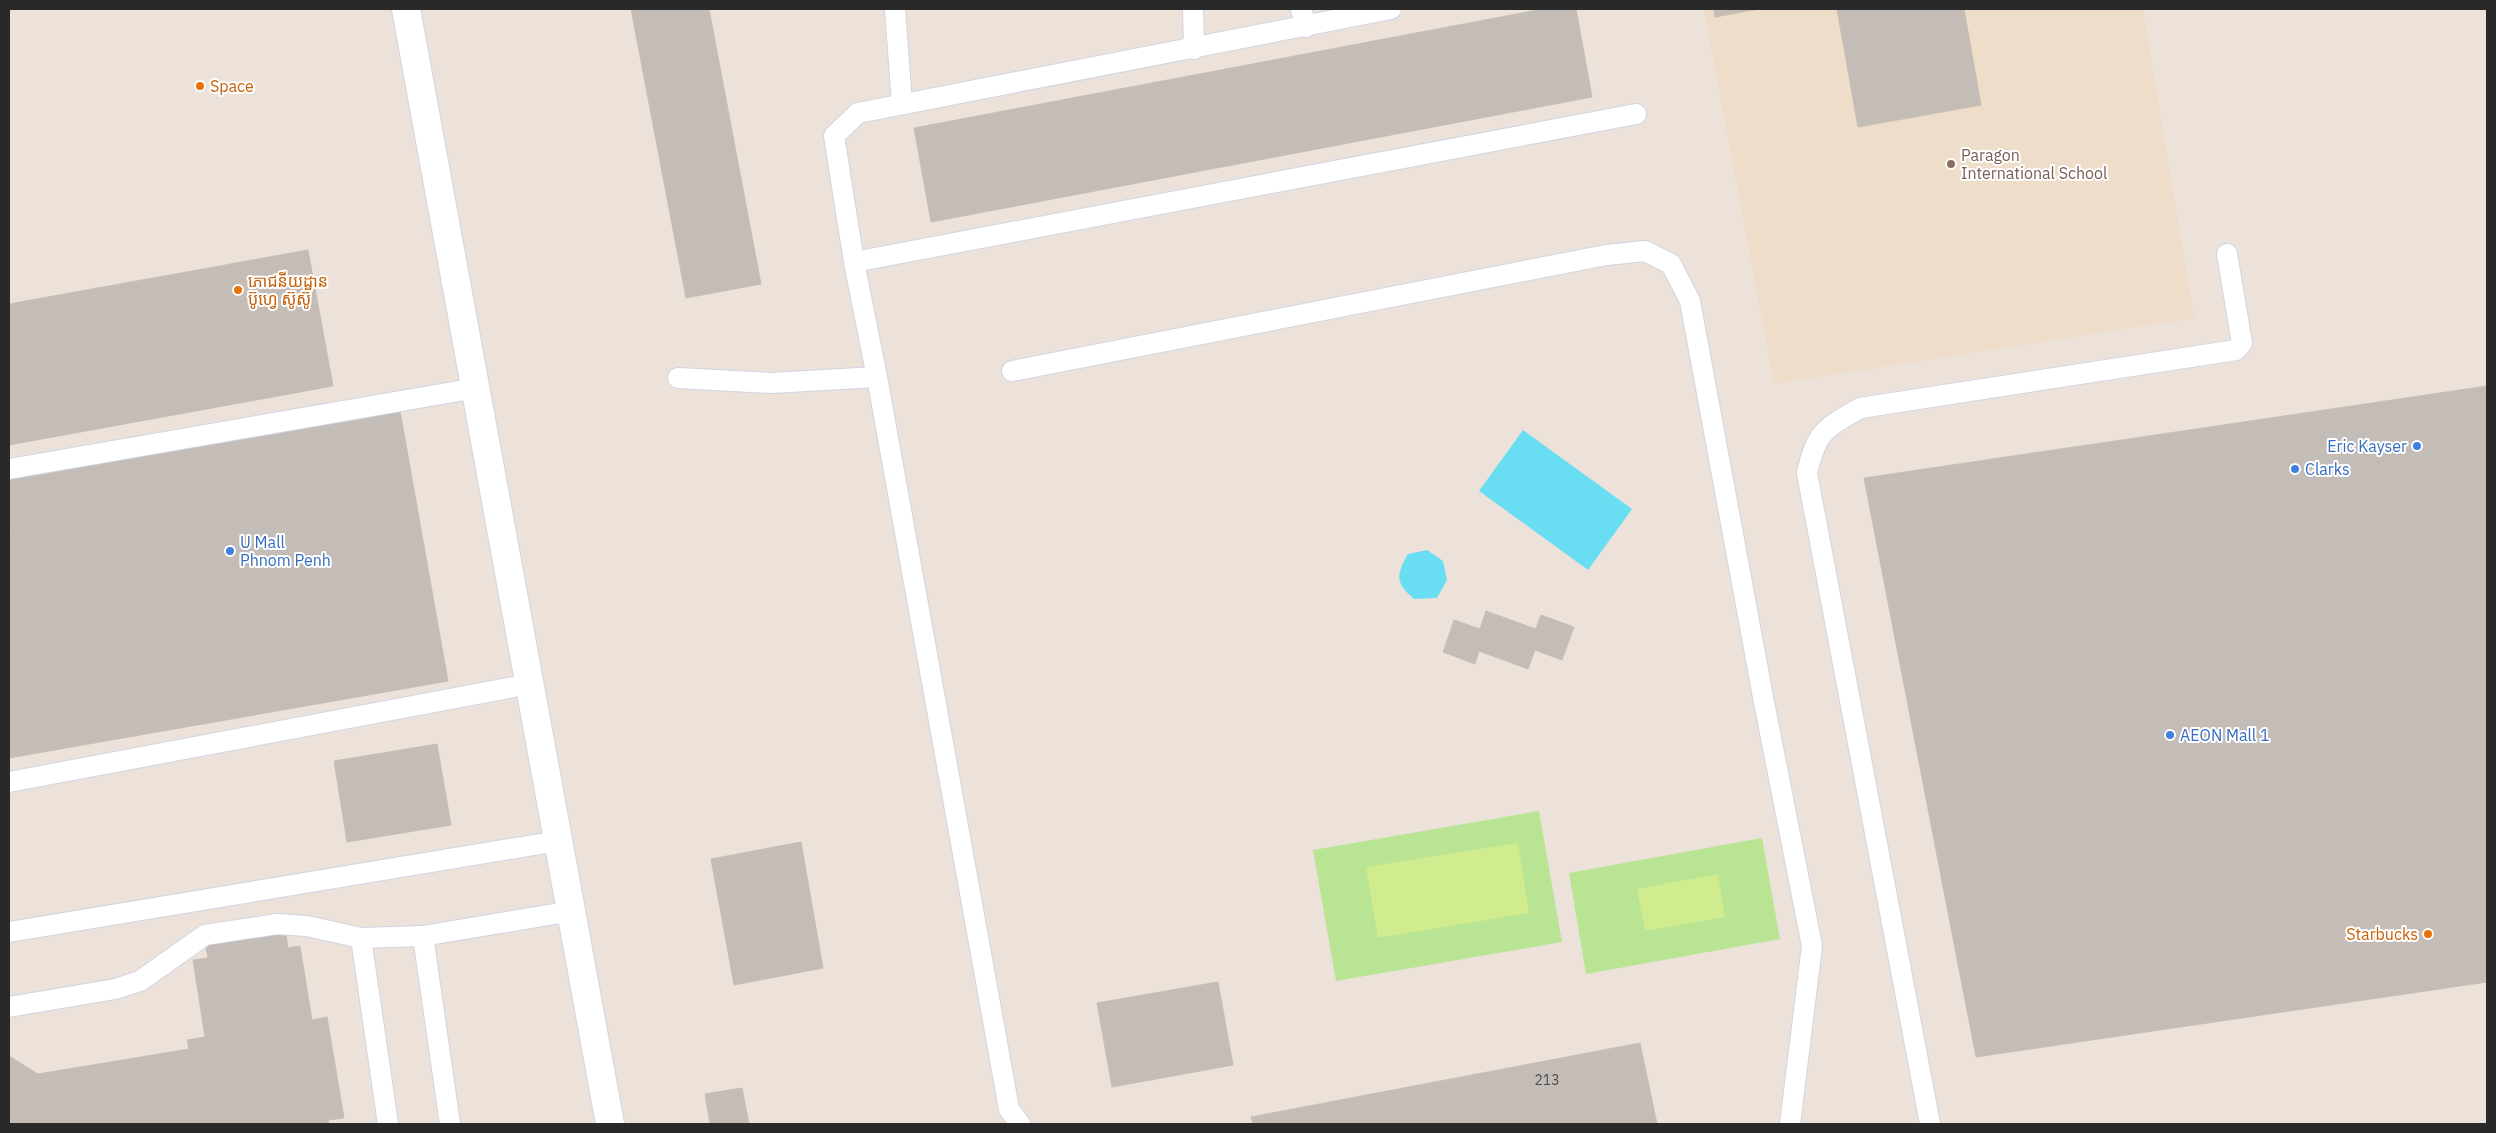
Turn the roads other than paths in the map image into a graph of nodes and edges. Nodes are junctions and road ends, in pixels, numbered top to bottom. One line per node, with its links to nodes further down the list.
1 (406, 9): 14 (main road)
2 (895, 9): 7 (lane)
3 (1193, 9): 6 (lane)
4 (1391, 9): 5 (lane)
5 (1303, 18): 6 (lane)
6 (1194, 49): 7 (lane)
7 (902, 104): 10 (lane)
8 (1636, 114): 10 (lane)
9 (2227, 254): 29 (lane)
10 (854, 262): 12 (lane)
11 (1012, 371): 28 (lane)
12 (877, 377): 13 (lane); 27 (lane)
13 (678, 378)
14 (476, 388): 15 (lane); 16 (main road)
15 (9, 470)
16 (530, 684): 17 (lane); 18 (main road)
17 (9, 782)
18 (558, 841): 19 (main road); 20 (lane)
19 (572, 911): 21 (lane); 26 (main road)
20 (9, 932)
21 (423, 936): 22 (lane); 25 (lane)
22 (361, 938): 23 (lane); 24 (lane)
23 (9, 1007)
24 (388, 1124)
25 (450, 1124)
26 (610, 1124)
27 (1020, 1124)
28 (1790, 1124)
29 (1930, 1124)

